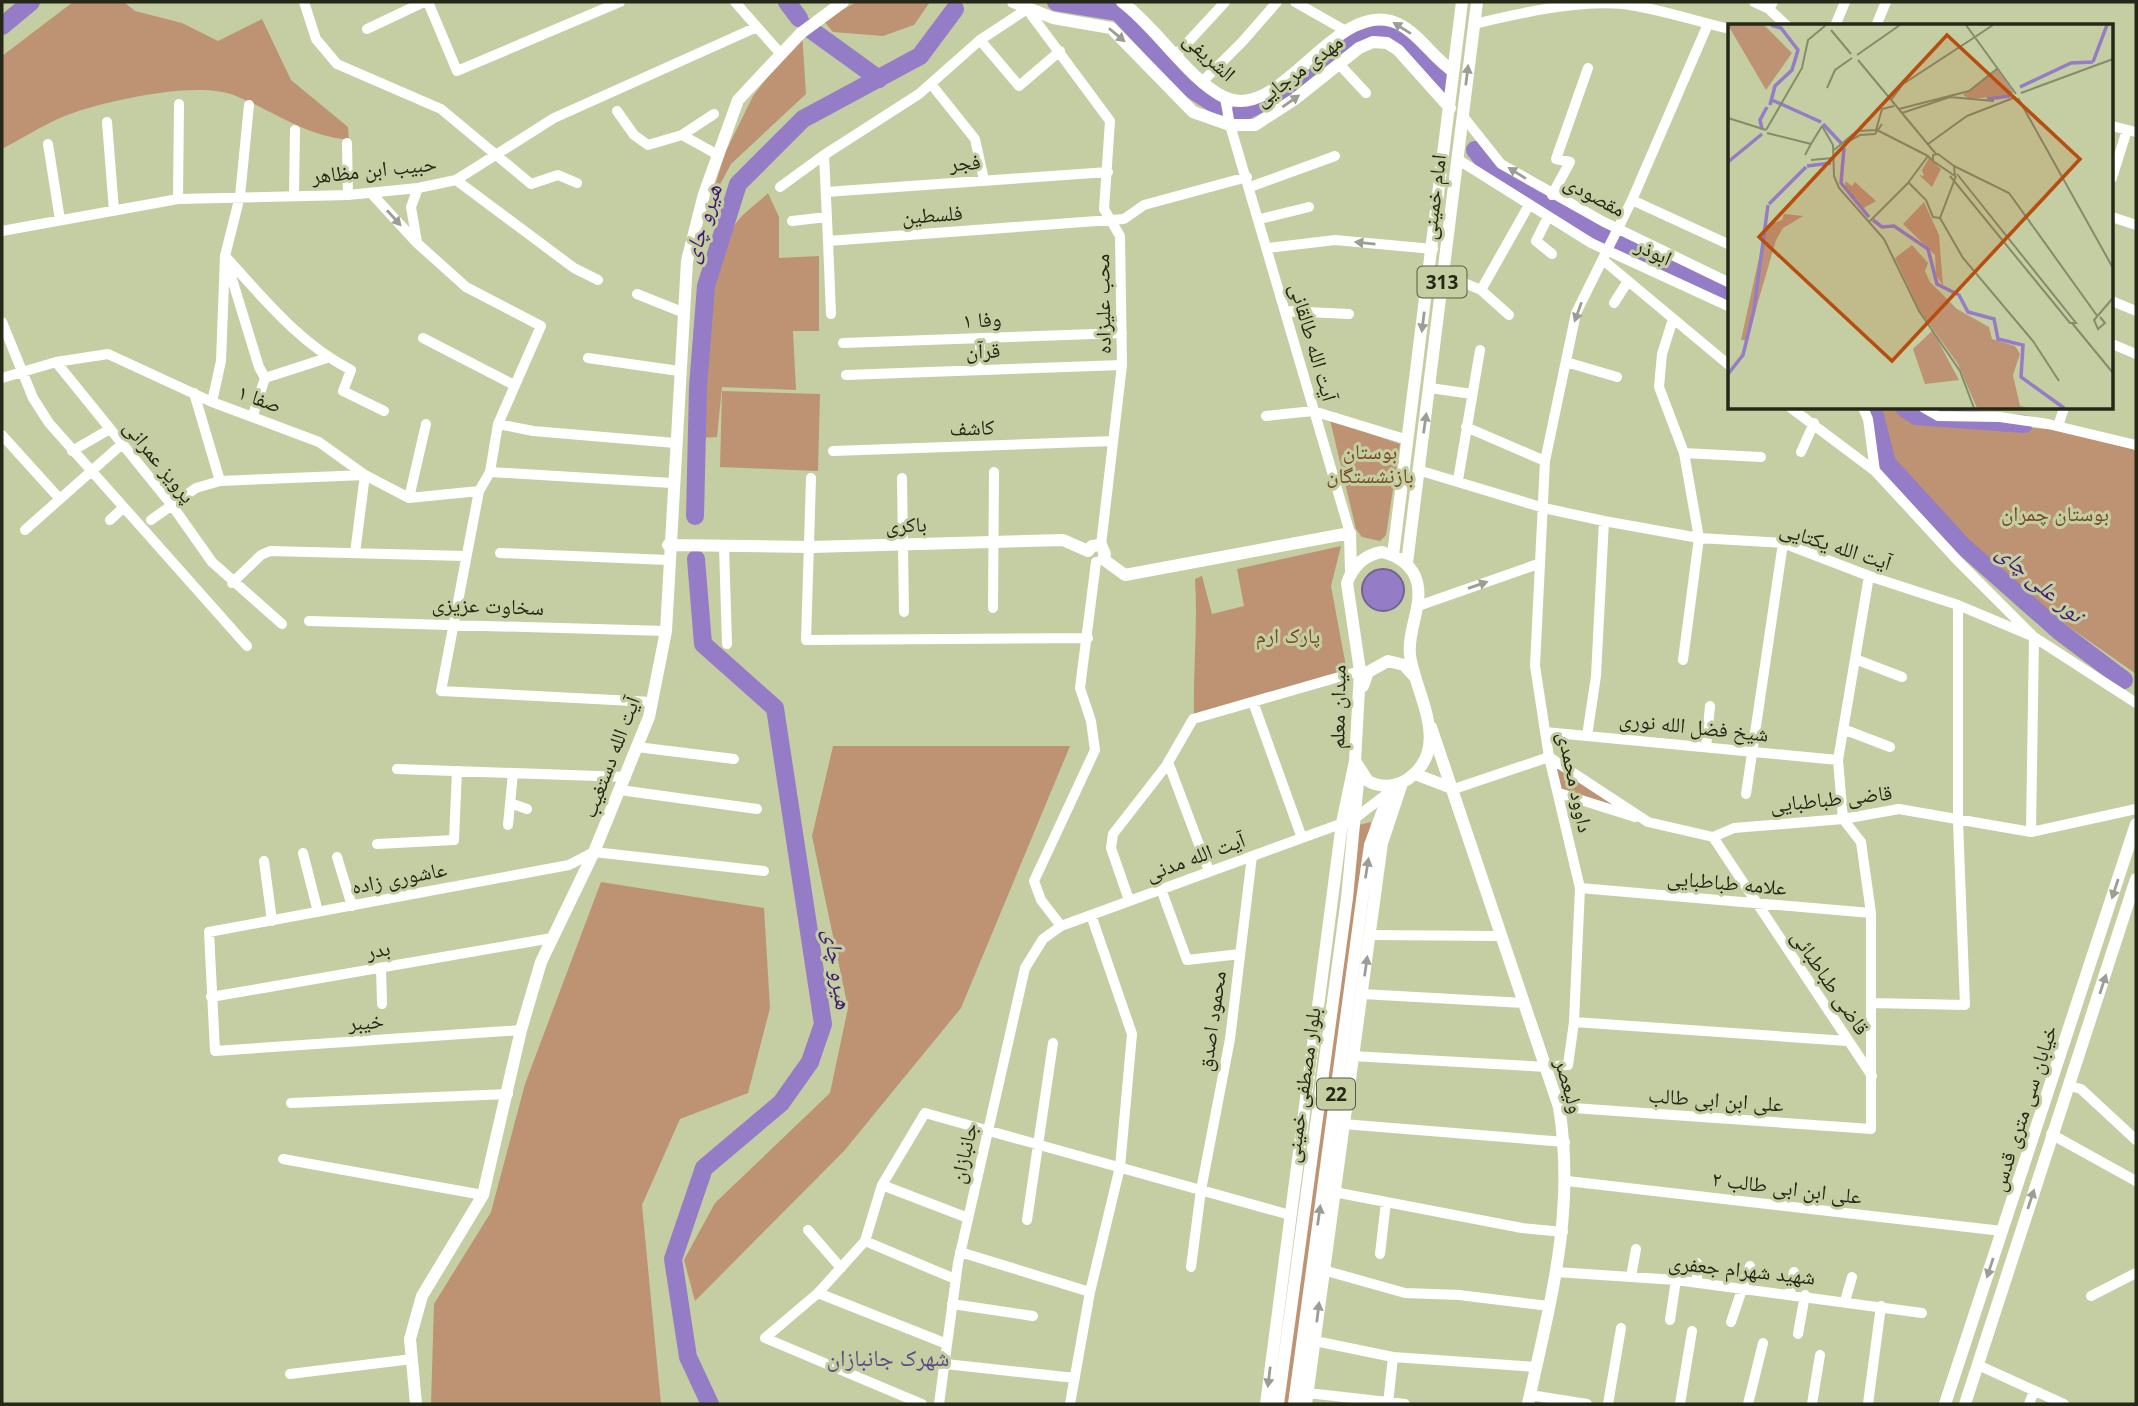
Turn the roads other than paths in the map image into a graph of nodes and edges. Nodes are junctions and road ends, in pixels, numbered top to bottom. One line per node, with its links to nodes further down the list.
1 (303, 2): 52 (street)
2 (426, 2): 3 (street); 24 (street)
3 (620, 2)
4 (735, 2): 23 (street)
5 (1013, 2): 17 (main road, مهدی مرجایی)
6 (1122, 2): 30 (main road, الشریفی)
7 (1225, 2): 30 (street)
8 (1277, 2): 34 (street)
9 (1295, 2): 26 (street)
10 (1462, 2): 33 (main road, امام خمینی / 313)
11 (1477, 2): 18 (main road, امام خمینی / 313)
12 (1754, 2): 16 (street)
13 (1845, 2): 21 (street)
14 (1886, 2): 22 (street)
15 (838, 3): 29 (main road, آیت الله دستغیب)
16 (1771, 6): 20 (street)
17 (1027, 9): 27 (street); 28 (street, محب علیزاده); 45 (main road, مهدی مرجایی, one-way to 45)
18 (1474, 24): 19 (street); 43 (main road, امام خمینی / 313, one-way to 18)
19 (1708, 24): 25 (street); 72 (street, داوود محمدی)
20 (1785, 24)
21 (1836, 24)
22 (1877, 24)
23 (757, 27): 29 (street); 52 (street, حبیب ابن مظاهر)
24 (367, 29)
25 (1728, 29)
26 (1346, 31): 33 (main road, الشریفی, one-way to 26); 37 (main road, الشریفی)
27 (980, 40): 28 (street); 35 (street)
28 (1060, 51): 57 (street, محب علیزاده)
29 (780, 53): 53 (main road, آیت الله دستغیب)
30 (1177, 54): 34 (main road, الشریفی)
31 (1339, 64): 36 (street); 40 (main road, مهدی مرجایی); 45 (main road, مهدی مرجایی, one-way to 31)
32 (1588, 68): 68 (street)
33 (1453, 71): 40 (main road, امام خمینی / 313)
34 (1203, 82): 37 (main road, الشریفی)
35 (930, 84): 54 (street); 60 (street)
36 (1366, 93)
37 (1225, 98): 45 (street, آیت الله طالقانی)
38 (179, 104): 71 (street)
39 (249, 105): 69 (street)
40 (1450, 108): 90 (main road, امام خمینی / 313)
41 (617, 111): 49 (street)
42 (714, 114): 49 (street)
43 (1462, 115): 56 (main road, امام خمینی / 313); 68 (street, مقصودی, one-way to 43)
44 (107, 122): 75 (street)
45 (1230, 125): 61 (street, آیت الله طالقانی)
46 (2114, 127): 48 (street)
47 (295, 130): 70 (street)
48 (2131, 131): 58 (street)
49 (682, 135): 53 (street)
50 (347, 143): 67 (street)
51 (48, 144): 80 (street)
52 (494, 153): 59 (street, حبیب ابن مظاهر); 62 (street)
53 (719, 155): 105 (main road, آیت الله دستغیب)
54 (824, 155): 63 (street); 65 (street)
55 (1335, 156): 61 (street)
56 (1457, 159): 73 (street, ابوذر); 94 (main road, امام خمینی / 313)
57 (1108, 172): 60 (street, فجر); 81 (street, محب علیزاده)
58 (2114, 173)
59 (456, 180): 64 (street, حبیب ابن مظاهر); 95 (street)
60 (984, 180): 65 (street, فجر)
61 (1249, 182): 79 (street, آیت الله طالقانی); 81 (street, فلسطین)
62 (577, 183)
63 (780, 187)
64 (418, 188): 66 (street, حبیب ابن مظاهر); 87 (street)
65 (826, 192): 76 (street)
66 (371, 193): 67 (street, حبیب ابن مظاهر); 87 (street, one-way to 87)
67 (348, 195): 70 (street, حبیب ابن مظاهر)
68 (1552, 195): 84 (street, مقصودی)
69 (240, 196): 70 (street, حبیب ابن مظاهر); 71 (street, حبیب ابن مظاهر); 93 (street)
70 (294, 196)
71 (178, 199): 75 (street, حبیب ابن مظاهر)
72 (1632, 200): 84 (street, داوود محمدی); 88 (street)
73 (1529, 205): 77 (street, ابوذر); 98 (street)
74 (1309, 207): 79 (street)
75 (114, 211): 80 (street, حبیب ابن مظاهر)
76 (827, 217): 82 (street); 86 (street)
77 (1548, 217): 91 (street); 92 (street, ابوذر)
78 (2114, 218): 83 (street)
79 (1260, 219): 89 (street, آیت الله طالقانی)
80 (60, 220): 85 (street, حبیب ابن مظاهر)
81 (1110, 220): 86 (street, فلسطین); 111 (street, محب علیزاده)
82 (792, 222)
83 (2136, 225)
84 (1618, 229): 92 (street, داوود محمدی); 97 (street, مقصودی)
85 (2, 231)
86 (828, 241): 106 (street)
87 (417, 243): 131 (street)
88 (1728, 244)
89 (1268, 248): 90 (street, one-way to 89); 103 (street, آیت الله طالقانی)
90 (1433, 249): 152 (main road, امام خمینی / 313, one-way to 152)
91 (1552, 254)
92 (1605, 255): 96 (street); 102 (street, ابوذر); 121 (street, داوود محمدی, one-way to 121)
93 (225, 256): 118 (street); 130 (street); 135 (street)
94 (1443, 274): 98 (street); 132 (main road, امام خمینی / 313)
95 (598, 280)
96 (1628, 281): 101 (street); 109 (street)
97 (1728, 282)
98 (1481, 290): 108 (street)
99 (637, 294): 105 (street)
100 (2114, 302): 104 (street)
101 (1614, 303)
102 (1728, 306)
103 (1286, 311): 107 (street); 141 (street, آیت الله طالقانی)
104 (2136, 311)
105 (682, 312): 126 (main road, آیت الله دستغیب)
106 (831, 314)
107 (1349, 314)
108 (1509, 314)
109 (1673, 319): 122 (street); 160 (street)
110 (2, 322): 125 (street)
111 (1122, 333): 113 (street, وفا ۱); 123 (street, محب علیزاده)
112 (423, 338): 131 (street)
113 (980, 338): 114 (street, وفا ۱); 124 (street)
114 (843, 343)
115 (2114, 345): 117 (street)
116 (1480, 350): 134 (street)
117 (2136, 354)
118 (327, 358): 130 (street); 140 (street)
119 (588, 358): 126 (street)
120 (56, 362): 125 (street, صفا ۱); 133 (street, صفا ۱); 150 (street, پرویز عمرانی)
121 (1566, 362): 128 (street); 162 (street, داوود محمدی)
122 (1728, 364)
123 (1122, 365): 124 (street, قرآن); 153 (street, محب علیزاده)
124 (980, 369): 127 (street, قرآن)
125 (22, 371): 129 (street, صفا ۱); 157 (street)
126 (679, 371): 154 (main road, آیت الله دستغیب)
127 (846, 375)
128 (1617, 377)
129 (2, 378)
130 (265, 378): 143 (street)
131 (514, 385): 147 (street)
132 (1430, 388): 134 (street); 163 (main road, امام خمینی / 313, one-way to 132)
133 (194, 393): 135 (street, صفا ۱); 172 (street)
134 (1472, 394): 149 (street)
135 (212, 402): 143 (street, صفا ۱)
136 (1794, 410): 145 (street)
137 (1864, 410): 165 (street)
138 (1928, 410): 142 (street)
139 (2063, 410): 148 (street)
140 (384, 411)
141 (1313, 411): 144 (street); 152 (street); 184 (street, آیت الله طالقانی)
142 (2002, 412): 148 (street)
143 (253, 415): 168 (street, صفا ۱)
144 (1266, 416)
145 (1814, 423): 159 (street); 165 (street)
146 (426, 424): 176 (street)
147 (498, 424): 154 (street); 166 (street)
148 (2058, 426): 156 (street)
149 (1466, 427): 162 (street); 171 (street)
150 (110, 429): 155 (street, پرویز عمرانی); 157 (street)
151 (2, 436): 175 (street)
152 (1408, 440): 195 (main road, امام خمینی / 313)
153 (1113, 441): 158 (street, کاشف); 194 (street, محب علیزاده)
154 (675, 443): 173 (main road, آیت الله دستغیب)
155 (122, 444): 164 (street); 177 (street, پرویز عمرانی)
156 (2136, 445)
157 (72, 451): 164 (street)
158 (833, 451)
159 (1801, 452)
160 (1684, 453): 161 (street); 185 (street)
161 (1761, 457)
162 (1545, 461): 179 (street, داوود محمدی)
163 (1418, 470): 171 (street, آیت الله یکتایی); 198 (main road, امام خمینی / 313)
164 (90, 471): 175 (street); 178 (street)
165 (1875, 471): 211 (street)
166 (490, 472): 173 (street); 174 (street)
167 (994, 472): 186 (street)
168 (365, 475): 172 (street); 176 (street, صفا ۱); 192 (street)
169 (811, 478): 191 (street)
170 (902, 478): 187 (street)
171 (1458, 480): 179 (street, آیت الله یکتایی)
172 (220, 481): 177 (street)
173 (672, 483): 189 (main road, آیت الله دستغیب)
174 (479, 491): 176 (street); 196 (street)
175 (59, 498): 183 (street)
176 (409, 498)
177 (171, 504): 181 (street); 202 (street, پرویز عمرانی)
178 (123, 508): 180 (street); 214 (street)
179 (1544, 508): 182 (street, آیت الله یکتایی); 199 (street, داوود محمدی)
180 (110, 520)
181 (151, 520)
182 (1604, 521): 185 (street, آیت الله یکتایی); 228 (street)
183 (25, 530)
184 (1350, 533): 194 (main road); 200 (main road, آیت الله طالقانی)
185 (1699, 538): 188 (street, آیت الله یکتایی); 216 (street)
186 (994, 539): 187 (main road, باکری); 194 (main road, باکری); 205 (street)
187 (904, 543): 191 (main road, باکری); 206 (street)
188 (1783, 543): 201 (street, آیت الله یکتایی); 232 (street)
189 (668, 545): 190 (main road, باکری); 197 (main road, آیت الله دستغیب)
190 (724, 546): 191 (main road, باکری); 213 (street)
191 (810, 547): 212 (street)
192 (355, 553): 196 (street); 202 (street)
193 (500, 553): 197 (street)
194 (1100, 555): 212 (street, محب علیزاده)
195 (1393, 555): 198 (main road); 200 (main road)
196 (465, 556): 208 (street)
197 (668, 560): 210 (main road, آیت الله دستغیب)
198 (1407, 563): 204 (main road)
199 (1538, 564): 204 (street, one-way to 199); 227 (street, داوود محمدی)
200 (1351, 572): 217 (main road, میدان معلم)
201 (1869, 576): 203 (street, آیت الله یکتایی); 215 (street)
202 (232, 583): 209 (street, پرویز عمرانی)
203 (1958, 605): 211 (street, آیت الله یکتایی); 255 (street)
204 (1418, 606): 219 (main road)
205 (993, 608)
206 (904, 611)
207 (309, 621): 208 (street, سخاوت عزیزی)
208 (452, 623): 210 (street, سخاوت عزیزی); 221 (street)
209 (282, 624)
210 (666, 631): 221 (main road, آیت الله دستغیب)
211 (2034, 637): 223 (street, آیت الله یکتایی); 259 (street)
212 (1088, 638): 280 (street, محب علیزاده)
213 (727, 644)
214 (247, 646)
215 (1855, 659): 218 (street); 226 (street)
216 (1683, 660)
217 (1360, 671): 220 (main road, میدان معلم); 222 (street)
218 (1902, 677)
219 (1416, 679): 220 (main road); 225 (main road)
220 (1360, 699): 237 (main road, میدان معلم)
221 (652, 702): 229 (main road, آیت الله دستغیب)
222 (1253, 702): 236 (street); 261 (street)
223 (2136, 703)
224 (1710, 706): 230 (street)
225 (1431, 727): 241 (main road); 245 (main road, ولیعصر)
226 (1843, 729): 231 (street); 235 (street)
227 (1546, 732): 228 (street, شیخ فضل الله نوری); 233 (street, داوود محمدی)
228 (1587, 736): 230 (street, شیخ فضل الله نوری)
229 (638, 747): 234 (street); 242 (main road, آیت الله دستغیب)
230 (1706, 747): 232 (street, شیخ فضل الله نوری)
231 (1890, 747)
232 (1754, 752): 235 (street, شیخ فضل الله نوری); 248 (street)
233 (1549, 757): 245 (street); 247 (street, داوود محمدی); 256 (street, قاضی طباطبایی)
234 (734, 759)
235 (1838, 760): 253 (street)
236 (1168, 762): 269 (street); 273 (street)
237 (1358, 766): 244 (main road, میدان معلم); 254 (main road)
238 (397, 769): 239 (street)
239 (457, 771): 240 (street); 262 (street)
240 (513, 773): 242 (street); 249 (street)
241 (1415, 774): 243 (main road); 245 (main road)
242 (625, 777): 246 (main road, آیت الله دستغیب)
243 (1402, 783): 244 (main road); 281 (main road)
244 (1388, 789): 254 (street, آیت‌ الله مدنی); 380 (main road, بلوار مصطفی خمینی / 22, one-way to 244)
245 (1454, 789): 282 (main road, ولیعصر)
246 (620, 790): 251 (street); 263 (main road, آیت الله دستغیب)
247 (1559, 793): 256 (street); 271 (street, داوود محمدی)
248 (1746, 794)
249 (510, 803): 250 (street); 258 (street)
250 (527, 809)
251 (757, 809)
252 (2136, 809): 259 (street, قاضی طباطبایی)
253 (1843, 819): 255 (street, قاضی طباطبایی); 260 (street, قاضی طباطبایی); 277 (street)
254 (1348, 821): 261 (street, آیت‌ الله مدنی); 319 (main road); 379 (main road, بلوار مصطفی خمینی / 22)
255 (1958, 821): 259 (street, قاضی طباطبایی); 289 (street)
256 (1648, 822): 260 (street, قاضی طباطبایی)
257 (2136, 824): 293 (main road, خیابان سی متری قدس, one-way to 293)
258 (508, 825)
259 (2031, 832)
260 (1713, 837): 274 (street, قاضی طباطبائی)
261 (1302, 838): 265 (street, آیت‌ الله مدنی)
262 (377, 844)
263 (594, 852): 268 (street); 275 (street, عاشوری زاده); 283 (main road, آیت الله دستغیب)
264 (303, 853): 276 (street)
265 (1252, 856): 269 (street, آیت‌ الله مدنی); 284 (street, محمود اصدق)
266 (337, 857): 275 (street)
267 (264, 861): 279 (street)
268 (764, 871)
269 (1209, 872): 272 (street, آیت‌ الله مدنی)
270 (2136, 879): 295 (main road, خیابان سی متری قدس, one-way to 270)
271 (1580, 888): 274 (street, علامه طباطبایی); 291 (street, داوود محمدی)
272 (1161, 889): 273 (street, آیت‌ الله مدنی); 284 (street)
273 (1129, 901): 278 (street, آیت‌ الله مدنی)
274 (1758, 905): 277 (street, علامه طباطبایی); 294 (street, قاضی طباطبائی)
275 (352, 906): 276 (street, عاشوری زاده)
276 (318, 912): 279 (street, عاشوری زاده)
277 (1871, 913): 289 (street)
278 (1091, 915): 280 (street, آیت‌ الله مدنی); 311 (street)
279 (272, 921): 287 (street, عاشوری زاده)
280 (1060, 926): 305 (street, جانبازان)
281 (1370, 935): 282 (street); 286 (main road, one-way to 281)
282 (1502, 936): 288 (main road, ولیعصر)
283 (552, 938): 285 (street, بدر); 292 (main road, آیت الله دستغیب)
284 (1240, 954): 315 (street, محمود اصدق)
285 (381, 968): 287 (street, بدر); 290 (street)
286 (1362, 994): 288 (street); 297 (main road)
287 (211, 997): 292 (street, خیبر)
288 (1524, 1003): 298 (main road, ولیعصر)
289 (1871, 1003): 299 (street)
290 (382, 1004)
291 (1574, 1022): 294 (street); 298 (street, داوود محمدی)
292 (521, 1030): 301 (main road, آیت الله دستغیب)
293 (2067, 1036): 295 (main road); 323 (main road, خیابان سی متری قدس)
294 (1847, 1041): 299 (street, قاضی طباطبائی)
295 (2084, 1042): 300 (main road, خیابان سی متری قدس)
296 (1053, 1043): 309 (street)
297 (1352, 1056): 298 (street); 304 (main road)
298 (1546, 1067): 303 (main road, ولیعصر)
299 (1872, 1077): 303 (street, علی ابن ابی طالب)
300 (2070, 1086): 306 (main road, خیابان سی متری قدس); 307 (street)
301 (508, 1094): 302 (street); 317 (main road, آیت الله دستغیب)
302 (291, 1103)
303 (1559, 1107): 308 (main road, ولیعصر)
304 (1343, 1124): 308 (street); 316 (main road)
305 (988, 1129): 309 (street); 314 (street); 320 (street, جانبازان)
306 (2051, 1134): 313 (street); 366 (main road, خیابان سی متری قدس, one-way to 306)
307 (2136, 1140)
308 (1565, 1142): 312 (main road, ولیعصر)
309 (1040, 1144): 311 (street); 321 (street)
310 (283, 1159): 317 (street)
311 (1120, 1167): 315 (street); 343 (street)
312 (1567, 1181): 323 (street, علی ابن ابی طالب ۲); 324 (main road, ولیعصر)
313 (2136, 1181)
314 (882, 1185): 320 (street); 325 (street)
315 (1202, 1190): 319 (street); 331 (street, محمود اصدق)
316 (1334, 1192): 318 (street); 333 (main road)
317 (483, 1195): 364 (main road, آیت الله دستغیب)
318 (1386, 1202): 324 (street); 328 (street)
319 (1290, 1215): 378 (main road, one-way to 378)
320 (968, 1218): 327 (street, جانبازان)
321 (1027, 1220)
322 (808, 1230): 332 (street)
323 (2002, 1231): 388 (main road, خیابان سی متری قدس, one-way to 388)
324 (1563, 1232): 334 (main road, ولیعصر)
325 (865, 1241): 332 (street); 339 (street)
326 (1636, 1249): 337 (street)
327 (960, 1252): 339 (street, جانبازان); 343 (street)
328 (1380, 1254)
329 (1697, 1263): 341 (street)
330 (1749, 1266): 342 (street)
331 (1191, 1267)
332 (841, 1268): 344 (street)
333 (1323, 1270): 350 (street); 359 (main road, one-way to 333)
334 (1556, 1272): 337 (street, شهید شهرام جعفری); 350 (main road, ولیعصر)
335 (1794, 1272): 345 (street)
336 (2136, 1273): 347 (street)
337 (1631, 1277): 340 (street, شهید شهرام جعفری)
338 (1852, 1277): 348 (street)
339 (956, 1279): 349 (street, جانبازان)
340 (1676, 1280): 341 (street, شهید شهرام جعفری); 354 (street)
341 (1697, 1283): 342 (street, شهید شهرام جعفری)
342 (1741, 1288): 345 (street, شهید شهرام جعفری); 355 (street)
343 (1090, 1292): 369 (street)
344 (818, 1293): 361 (street); 375 (street)
345 (1790, 1293): 346 (street, شهید شهرام جعفری)
346 (1805, 1295): 348 (street, شهید شهرام جعفری); 358 (street)
347 (2091, 1296)
348 (1845, 1301): 351 (street, شهید شهرام جعفری)
349 (952, 1304): 353 (street); 361 (street, جانبازان)
350 (1549, 1306): 367 (main road, ولیعصر)
351 (1881, 1306): 352 (street, شهید شهرام جعفری); 387 (street)
352 (1922, 1313)
353 (1033, 1316)
354 (1670, 1320)
355 (1731, 1322)
356 (1621, 1328): 383 (street)
357 (1692, 1331): 384 (street)
358 (1798, 1334)
359 (1315, 1341): 363 (street); 371 (main road)
360 (1763, 1343): 385 (street)
361 (947, 1344): 365 (street, جانبازان)
362 (1821, 1355): 386 (street)
363 (1393, 1357): 367 (street); 373 (street)
364 (412, 1359): 368 (street); 374 (main road, آیت الله دستغیب)
365 (945, 1364): 369 (street); 376 (street, جانبازان)
366 (1978, 1365): 370 (street); 389 (main road, خیابان سی متری قدس)
367 (1536, 1367): 372 (main road, ولیعصر)
368 (290, 1374)
369 (1075, 1378): 377 (street)
370 (2034, 1391): 390 (street); 391 (street)
371 (1307, 1398): 373 (street)
372 (1529, 1399): 382 (street)
373 (1388, 1402): 381 (street)
374 (415, 1404)
375 (922, 1404)
376 (940, 1404)
377 (1070, 1404)
378 (1266, 1404)
379 (1278, 1404)
380 (1294, 1404)
381 (1405, 1404)
382 (1587, 1404)
383 (1608, 1404)
384 (1679, 1404)
385 (1748, 1404)
386 (1812, 1404)
387 (1868, 1404)
388 (1945, 1404)
389 (1965, 1404)
390 (2029, 1404)
391 (2064, 1404)

